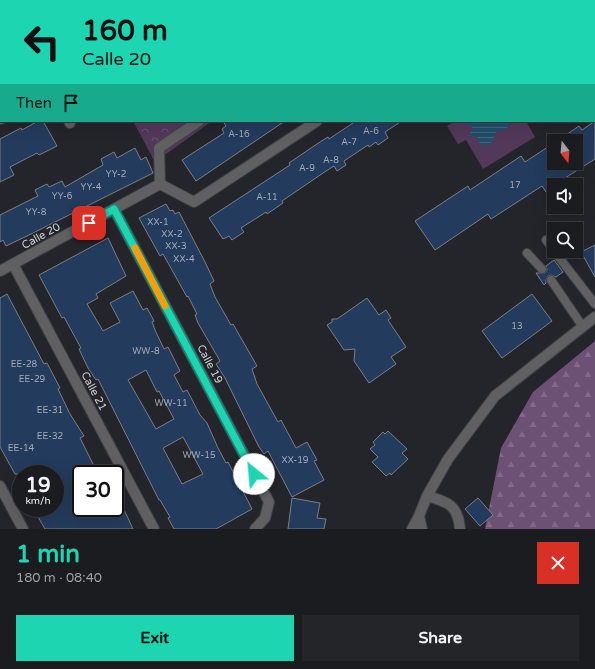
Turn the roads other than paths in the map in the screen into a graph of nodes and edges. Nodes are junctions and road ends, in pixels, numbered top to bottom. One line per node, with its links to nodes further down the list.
1 (198, 122): 3 (street)
2 (315, 122): 3 (street)
3 (160, 184): 4 (street, Calle 20)
4 (114, 209): 7 (street, Calle 20); 19 (street, Calle 19)
5 (527, 253): 8 (lane)
6 (559, 258): 11 (lane)
7 (13, 264): 9 (street, Calle 20); 18 (street, Calle 21)
8 (542, 269)
9 (0, 271)
10 (551, 280): 13 (lane)
11 (595, 304)
12 (595, 317): 13 (street)
13 (583, 327): 15 (street)
14 (0, 486): 17 (street)
15 (427, 496): 16 (street); 22 (street)
16 (419, 516): 20 (street); 21 (street)
17 (23, 529)
18 (154, 529)
19 (255, 529)
20 (412, 529)
21 (422, 529)
22 (460, 529)

